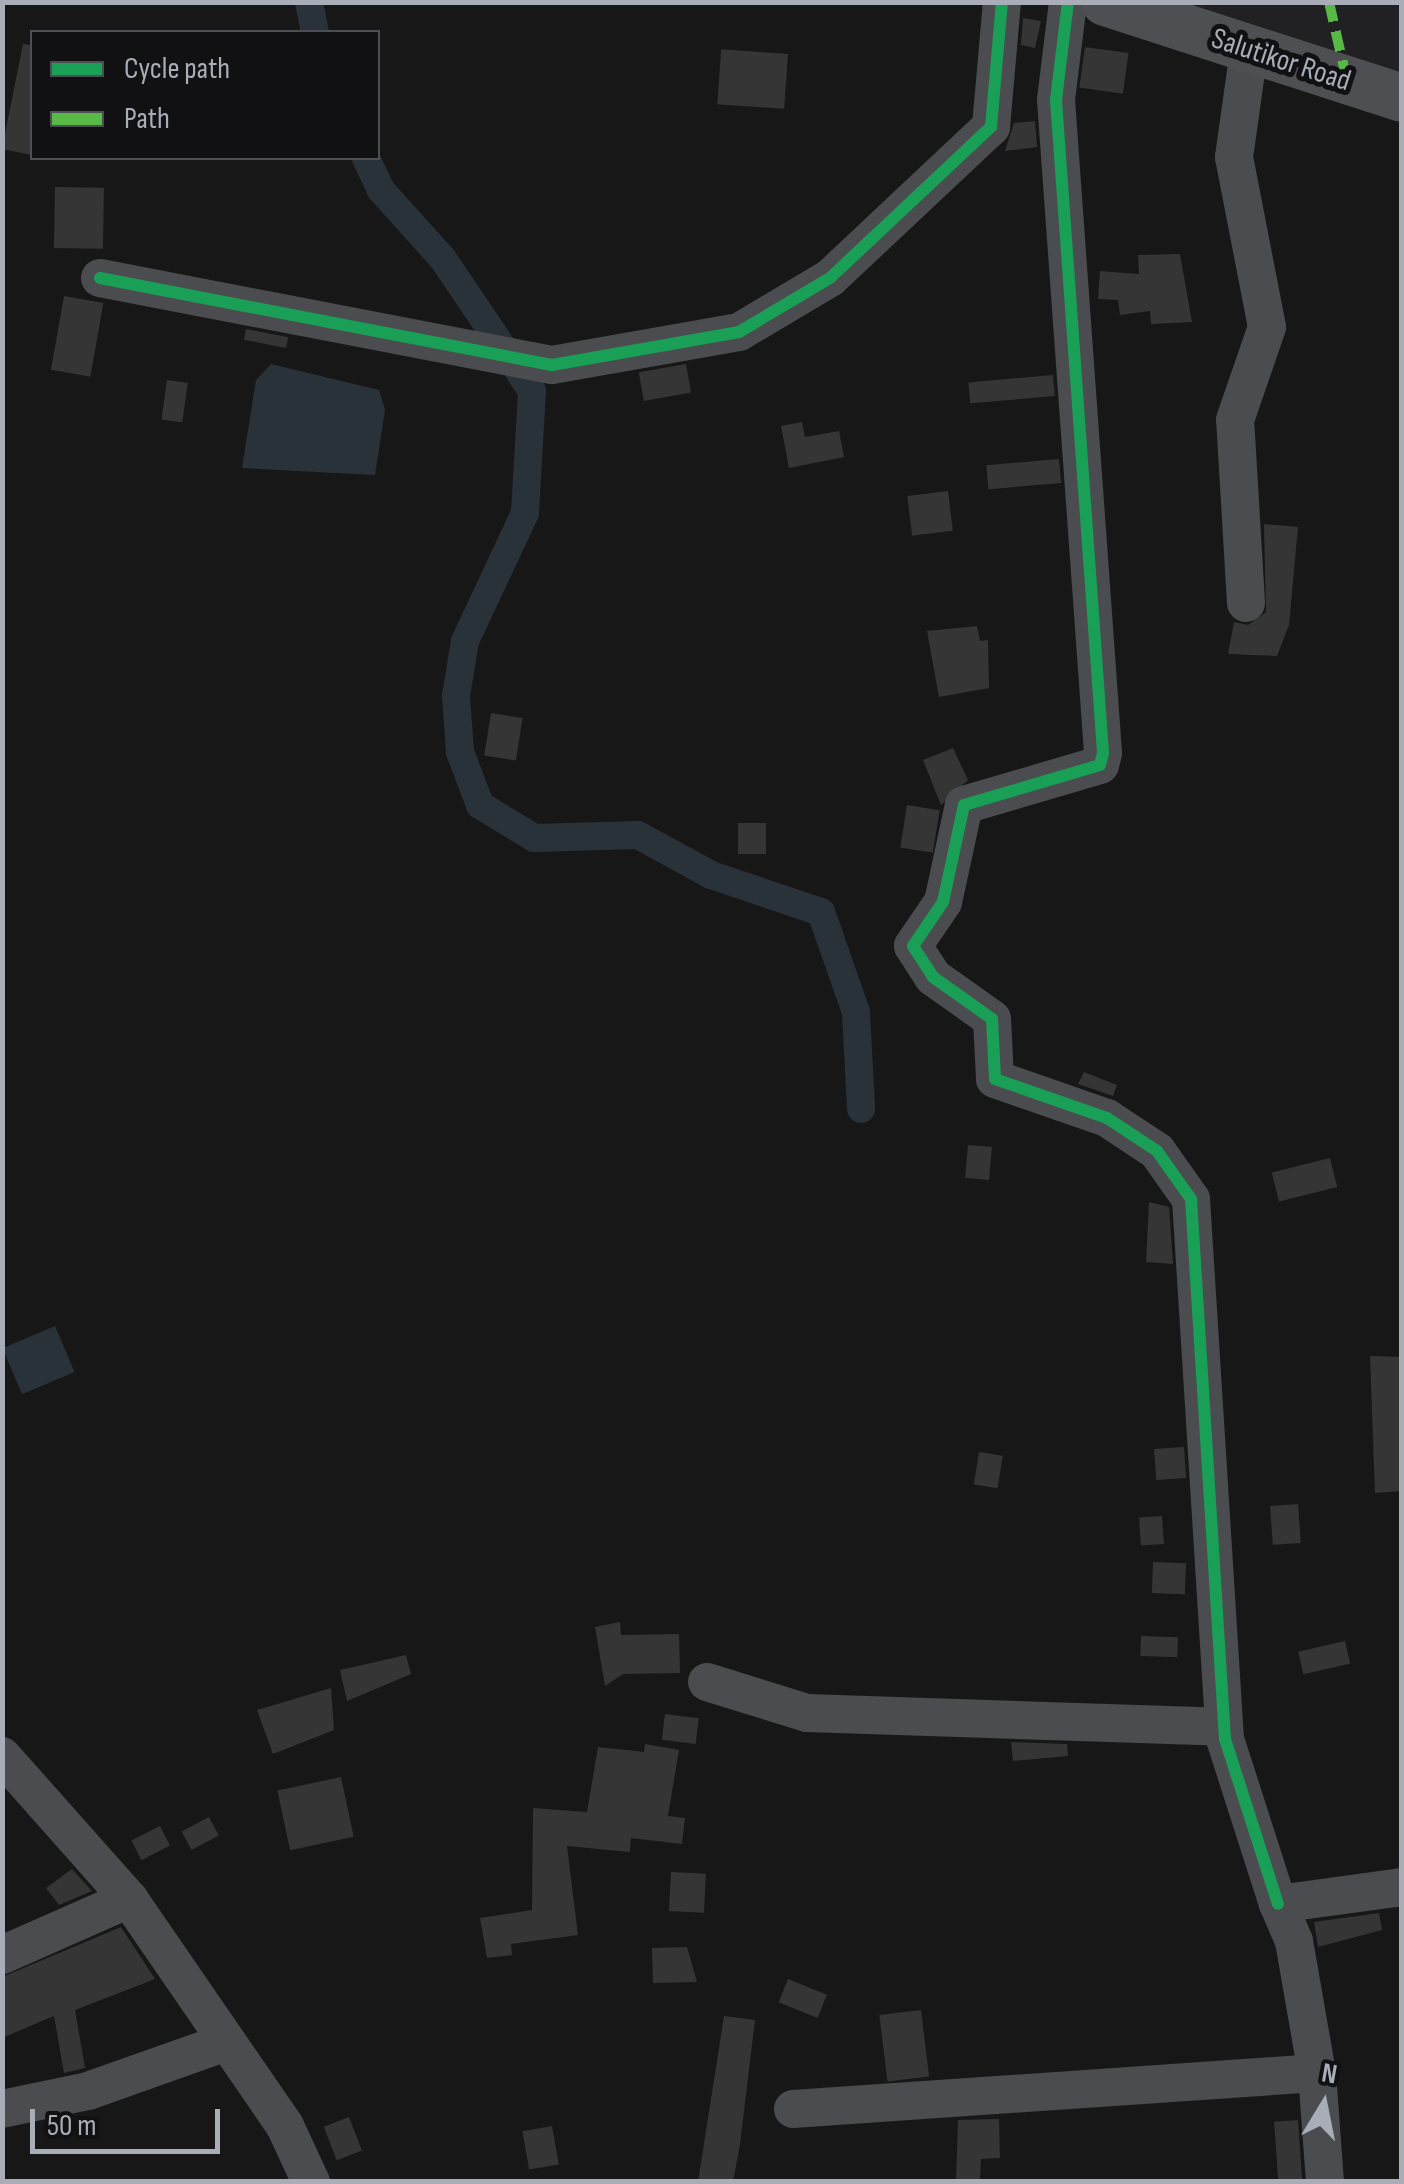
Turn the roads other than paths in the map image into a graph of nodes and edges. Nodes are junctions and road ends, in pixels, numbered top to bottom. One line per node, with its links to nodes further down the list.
1 (1002, 2): 6 (street)
2 (1068, 2): 9 (street)
3 (1104, 2): 4 (main road, Salutikor Road)
4 (1249, 50): 5 (main road, Salutikor Road); 7 (street)
5 (1402, 98)
6 (100, 278)
7 (1246, 602)
8 (707, 1682): 9 (street)
9 (1224, 1727): 13 (street)
10 (2, 1756): 12 (street)
11 (1402, 1887): 13 (street)
12 (129, 1899): 14 (street); 15 (street)
13 (1278, 1904): 16 (street)
14 (2, 1955)
15 (221, 2044): 17 (street); 19 (street)
16 (1317, 2072): 18 (street); 20 (street)
17 (2, 2109)
18 (793, 2109)
19 (311, 2182)
20 (1325, 2182)

